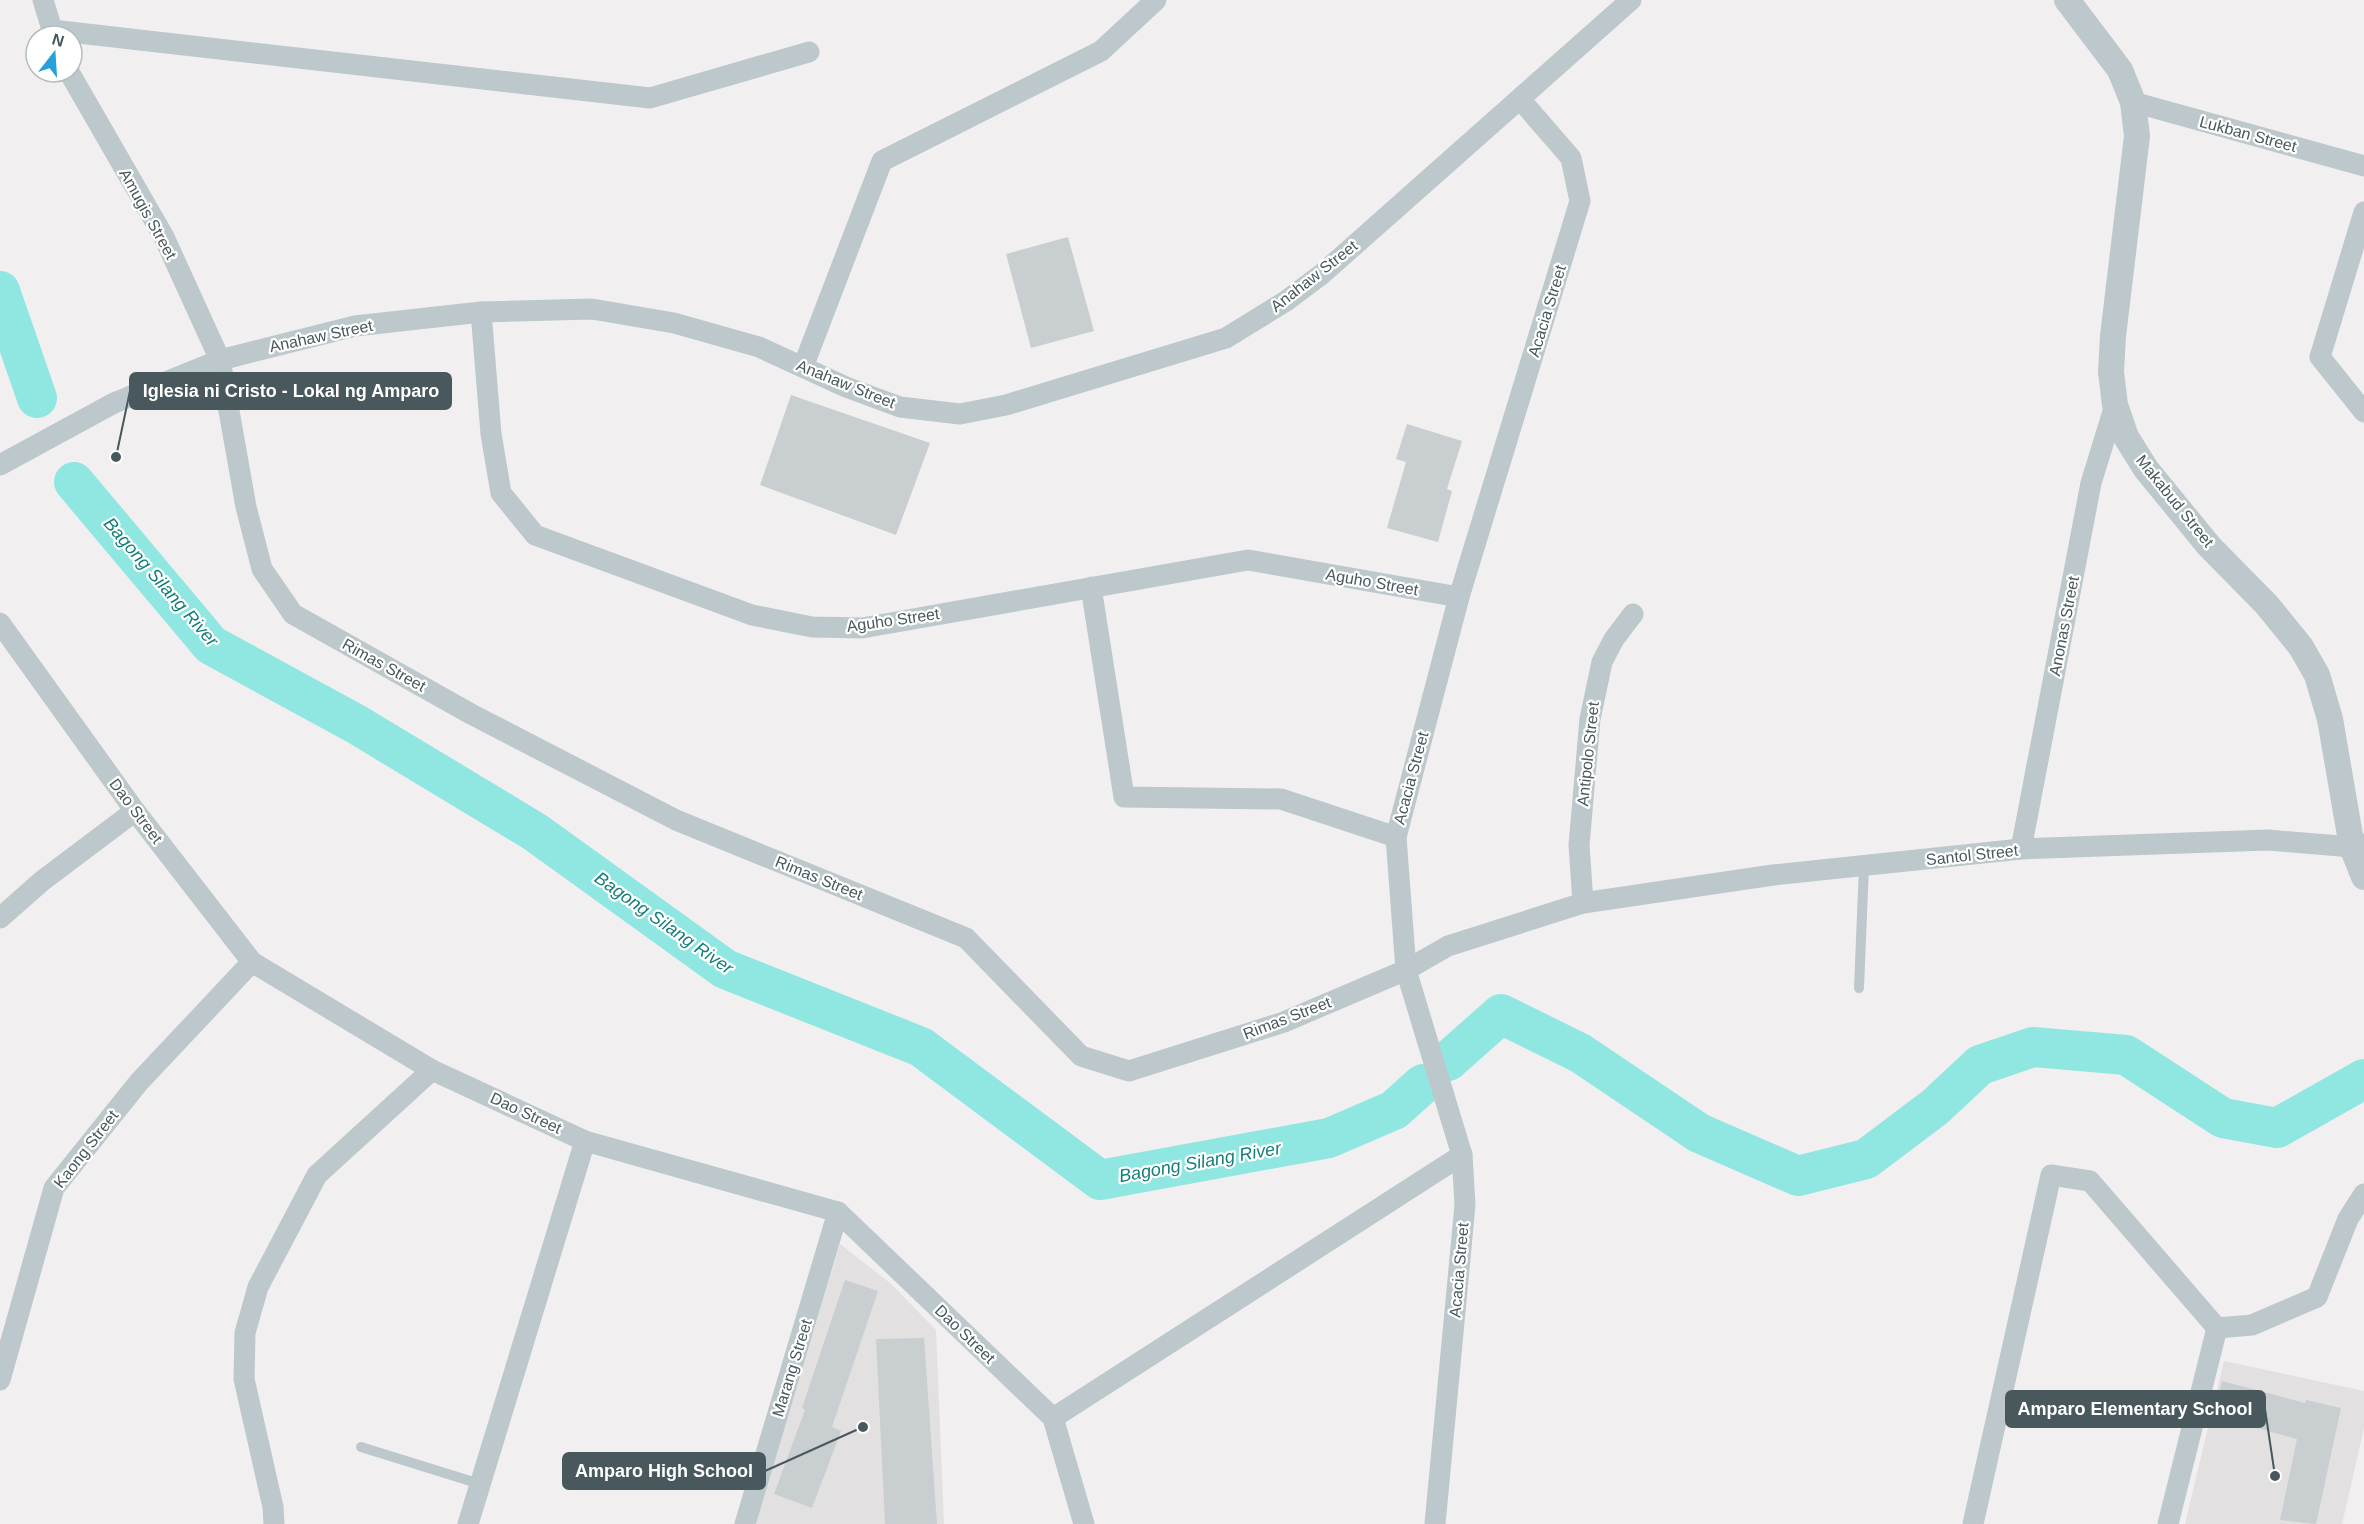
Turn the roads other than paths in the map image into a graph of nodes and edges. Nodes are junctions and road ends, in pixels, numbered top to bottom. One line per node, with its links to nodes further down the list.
1 (43, 0): 5 (street)
2 (1156, 0): 15 (street)
3 (1631, 0): 9 (street, Anahaw Street)
4 (2067, 0): 10 (street, Makabud Street)
5 (50, 24)
6 (84, 36): 7 (street)
7 (809, 52)
8 (76, 84): 14 (street, Amugis Street)
9 (1520, 99): 15 (street, Anahaw Street); 20 (street, Acacia Street)
10 (2133, 102): 11 (street, Lukban Street); 16 (street, Makabud Street)
11 (2364, 166)
12 (2364, 212): 17 (street)
13 (481, 312): 14 (street, Anahaw Street); 15 (street, Anahaw Street); 19 (street, Aguho Street)
14 (220, 360): 18 (street, Anahaw Street); 32 (street, Rimas Street)
15 (803, 367)
16 (2115, 405): 25 (street, Makabud Street); 26 (street, Anonas Street)
17 (2364, 412)
18 (0, 465)
19 (1091, 587): 20 (street, Aguho Street); 24 (street)
20 (1459, 597): 24 (street, Acacia Street)
21 (1634, 614): 29 (street, Antipolo Street)
22 (0, 623): 23 (street, Dao Street)
23 (135, 811): 30 (street); 31 (street, Dao Street)
24 (1396, 837): 32 (street, Acacia Street)
25 (2358, 846): 26 (street, Santol Street); 28 (street, Makabud Street)
26 (2021, 849): 27 (street, Santol Street)
27 (1864, 866): 29 (street, Santol Street); 33 (lane)
28 (2364, 877)
29 (1583, 903): 32 (street, Rimas Street)
30 (0, 918)
31 (252, 962): 34 (street, Dao Street); 40 (street, Kaong Street)
32 (1406, 970): 36 (street, Acacia Street)
33 (1859, 988)
34 (432, 1070): 35 (street, Dao Street); 44 (street)
35 (585, 1141): 38 (street, Dao Street); 43 (street)
36 (1462, 1155): 41 (street); 48 (street, Acacia Street)
37 (2364, 1194): 39 (street)
38 (838, 1212): 41 (street, Dao Street); 46 (street, Marang Street)
39 (2217, 1328): 49 (street); 50 (street)
40 (1, 1372)
41 (1053, 1418): 47 (street, Dao Street)
42 (361, 1447): 43 (lane)
43 (480, 1484): 45 (street)
44 (274, 1524)
45 (468, 1524)
46 (745, 1524)
47 (1084, 1524)
48 (1435, 1524)
49 (1973, 1524)
50 (2168, 1524)

